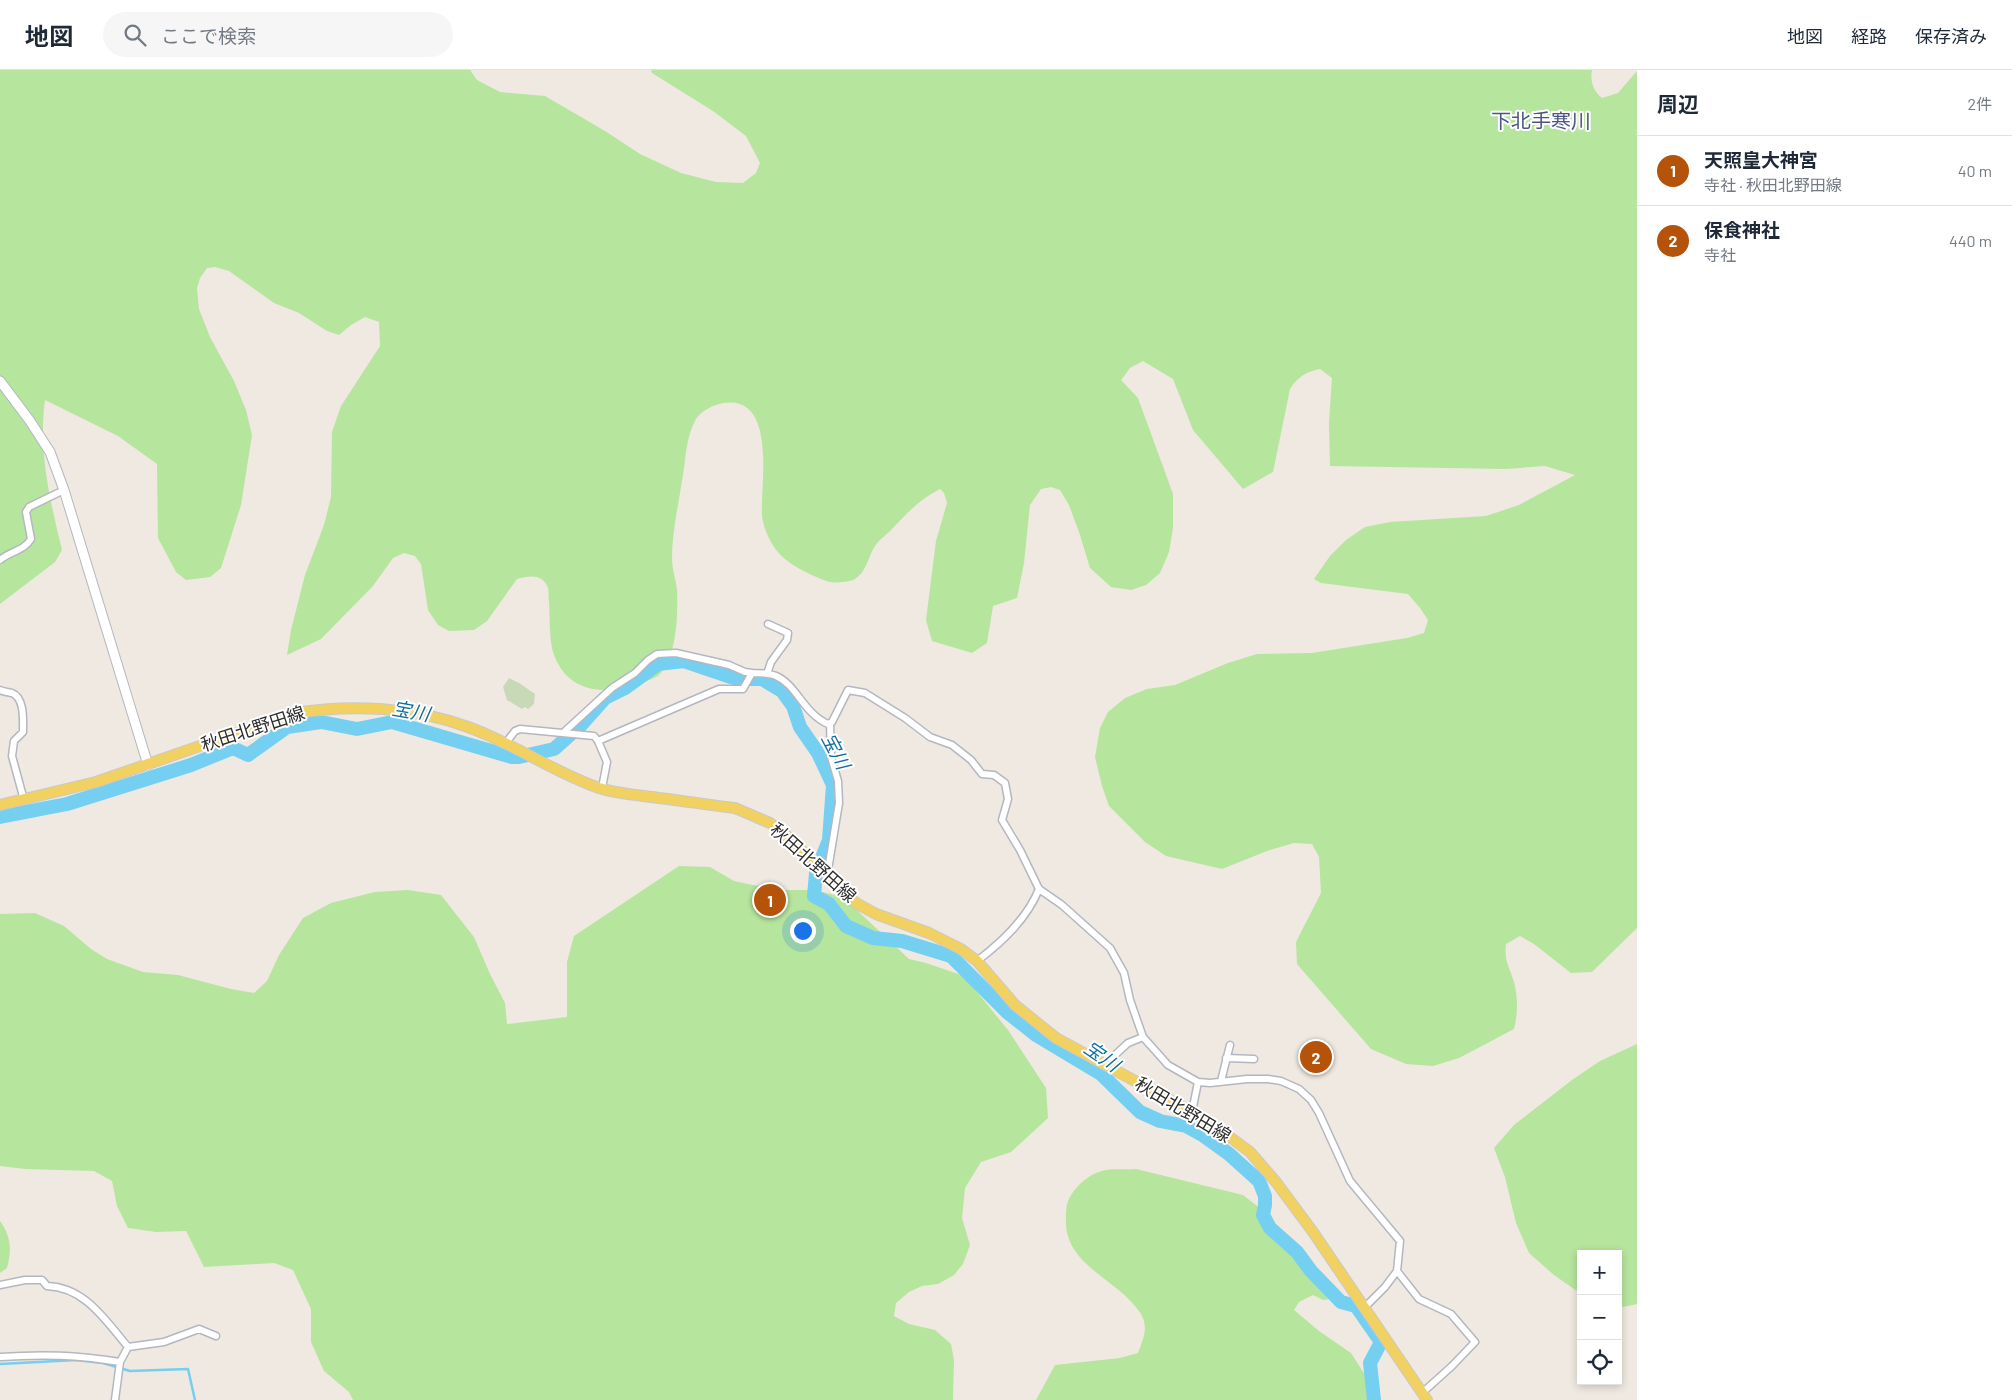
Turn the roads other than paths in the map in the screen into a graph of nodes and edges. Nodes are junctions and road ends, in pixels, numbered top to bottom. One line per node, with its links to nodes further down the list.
1 (0, 381): 2 (street)
2 (64, 490): 3 (street); 12 (street)
3 (0, 560)
4 (768, 624): 6 (street)
5 (751, 674): 6 (street); 9 (street); 10 (street)
6 (767, 674): 8 (street)
7 (0, 690): 14 (street)
8 (830, 723): 16 (street); 17 (street)
9 (565, 733): 10 (street); 11 (street)
10 (598, 741): 13 (street)
11 (510, 746): 12 (main road, 秋田北野田線); 13 (main road, 秋田北野田線)
12 (148, 765): 14 (main road, 秋田北野田線)
13 (602, 788): 16 (main road, 秋田北野田線)
14 (24, 800): 15 (main road, 秋田北野田線)
15 (0, 806)
16 (825, 873): 18 (main road, 秋田北野田線)
17 (1039, 889): 18 (street); 19 (street)
18 (977, 961): 23 (main road, 秋田北野田線)
19 (1143, 1037): 23 (street); 25 (street)
20 (1230, 1045): 21 (street)
21 (1226, 1058): 22 (street); 24 (street)
22 (1254, 1059)
23 (1104, 1064): 26 (main road, 秋田北野田線)
24 (1221, 1081): 25 (street); 27 (street)
25 (1198, 1082): 26 (street)
26 (1192, 1112): 29 (main road, 秋田北野田線)
27 (1397, 1271): 29 (street); 34 (street)
28 (0, 1285): 31 (street)
29 (1365, 1307): 34 (main road, 秋田北野田線)
30 (216, 1336): 31 (street)
31 (128, 1347): 33 (street)
32 (0, 1357): 33 (street)
33 (120, 1362): 35 (street)
34 (1424, 1397)
35 (115, 1400)

